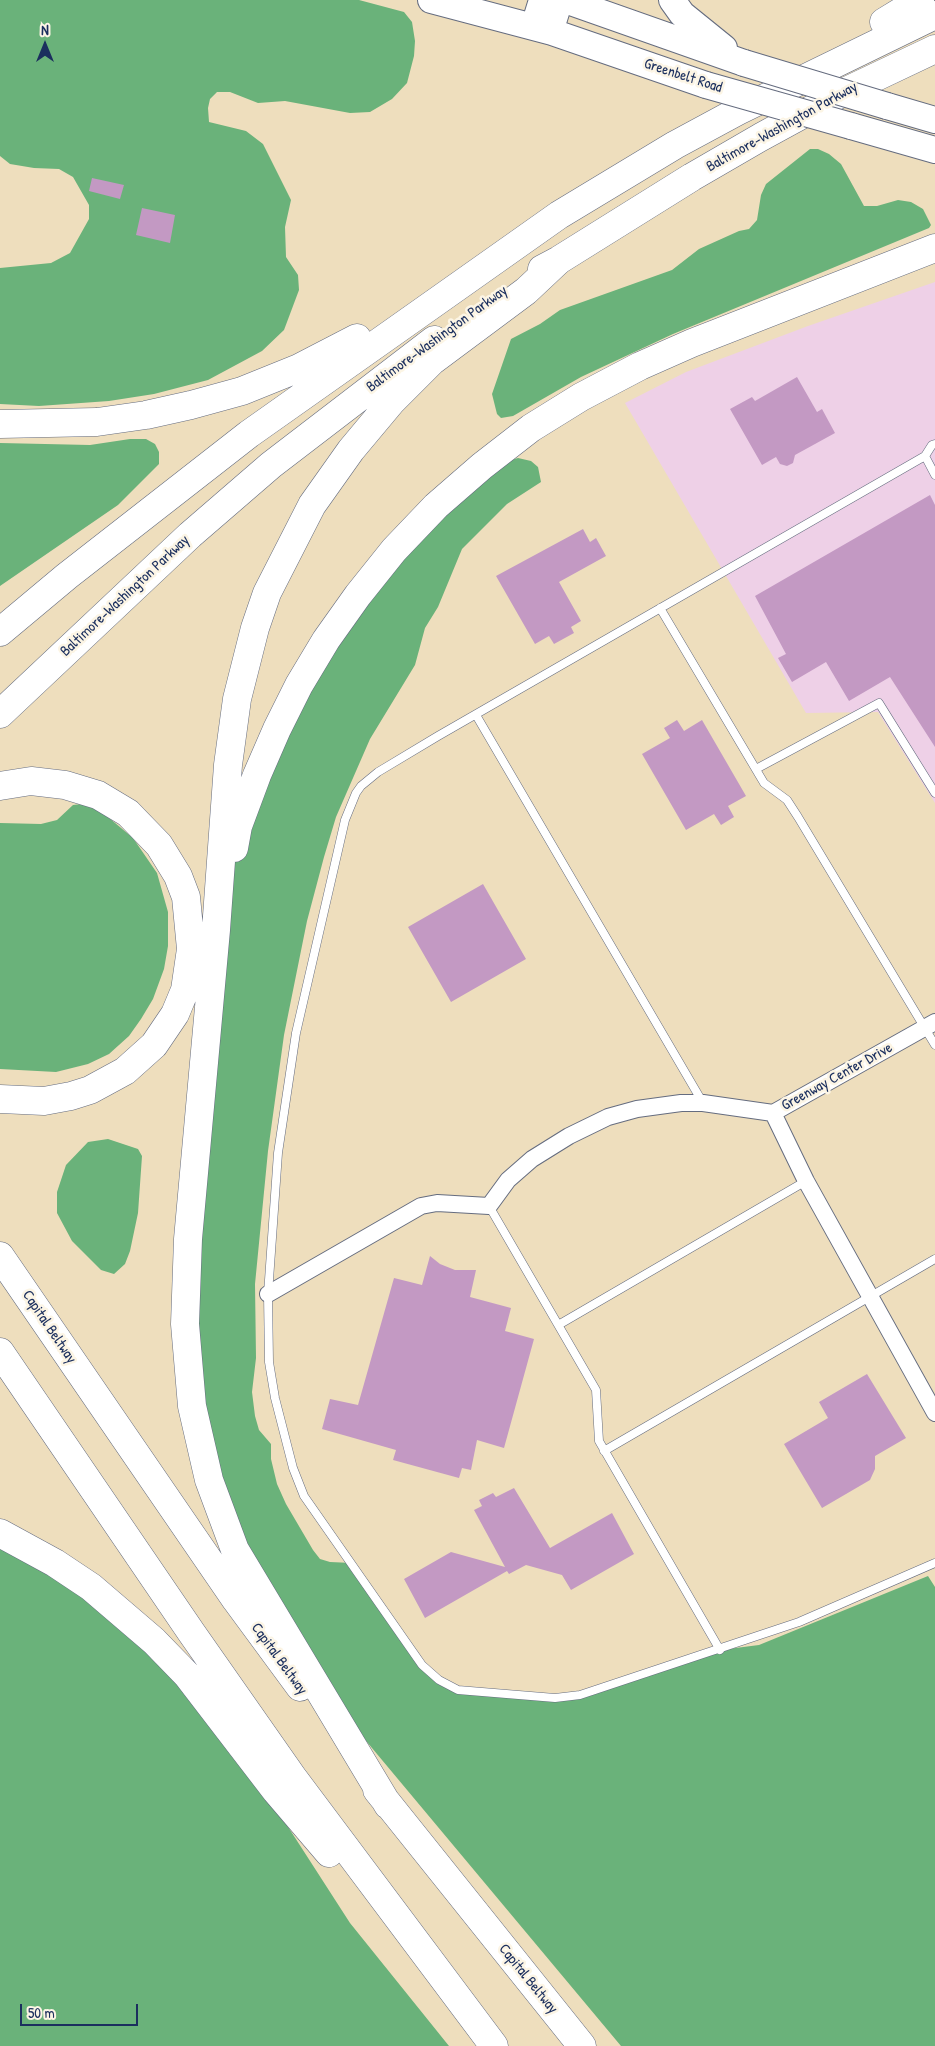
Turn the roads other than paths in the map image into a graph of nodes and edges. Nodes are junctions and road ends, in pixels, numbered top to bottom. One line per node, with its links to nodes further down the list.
1 (431, 0): 7 (main road, Greenbelt Road)
2 (540, 0): 7 (street)
3 (564, 0): 7 (street); 9 (main road)
4 (672, 0): 9 (main road)
5 (920, 0): 10 (highway)
6 (935, 14): 10 (highway, Baltimore-Washington Parkway)
7 (542, 29): 12 (main road, Greenbelt Road, bridge)
8 (935, 49): 15 (highway, Baltimore-Washington Parkway)
9 (744, 63): 11 (main road, bridge)
10 (738, 111): 13 (highway, Baltimore-Washington Parkway)
11 (935, 120)
12 (935, 150)
13 (559, 215): 16 (highway); 21 (highway, Baltimore-Washington Parkway)
14 (935, 248): 27 (highway)
15 (559, 260): 22 (highway, Baltimore-Washington Parkway); 27 (highway)
16 (0, 424)
17 (935, 444): 18 (lane)
18 (925, 456): 19 (lane); 20 (lane)
19 (935, 475)
20 (660, 608): 23 (lane); 24 (lane)
21 (0, 632)
22 (0, 714)
23 (476, 715): 31 (lane); 37 (lane)
24 (756, 769): 26 (lane); 28 (lane)
25 (0, 786): 30 (highway)
26 (935, 793)
27 (216, 930): 46 (highway)
28 (930, 1025): 29 (lane); 32 (street, Greenway Center Drive)
29 (935, 1045)
30 (0, 1099)
31 (703, 1104): 32 (street, Greenway Center Drive); 34 (street, Greenway Center Drive)
32 (773, 1113): 33 (street)
33 (806, 1180): 38 (street); 39 (lane)
34 (489, 1206): 37 (street); 39 (lane)
35 (0, 1256): 46 (highway, Capital Beltway)
36 (935, 1258): 38 (lane)
37 (268, 1294): 45 (lane)
38 (869, 1297): 41 (street); 42 (lane)
39 (560, 1324): 42 (lane)
40 (0, 1352): 47 (highway)
41 (935, 1413)
42 (604, 1451): 45 (lane)
43 (0, 1533): 47 (highway)
44 (935, 1563): 45 (lane)
45 (720, 1650)
46 (388, 1805): 49 (highway, Capital Beltway)
47 (472, 2019): 48 (highway)
48 (494, 2046)
49 (582, 2046)

